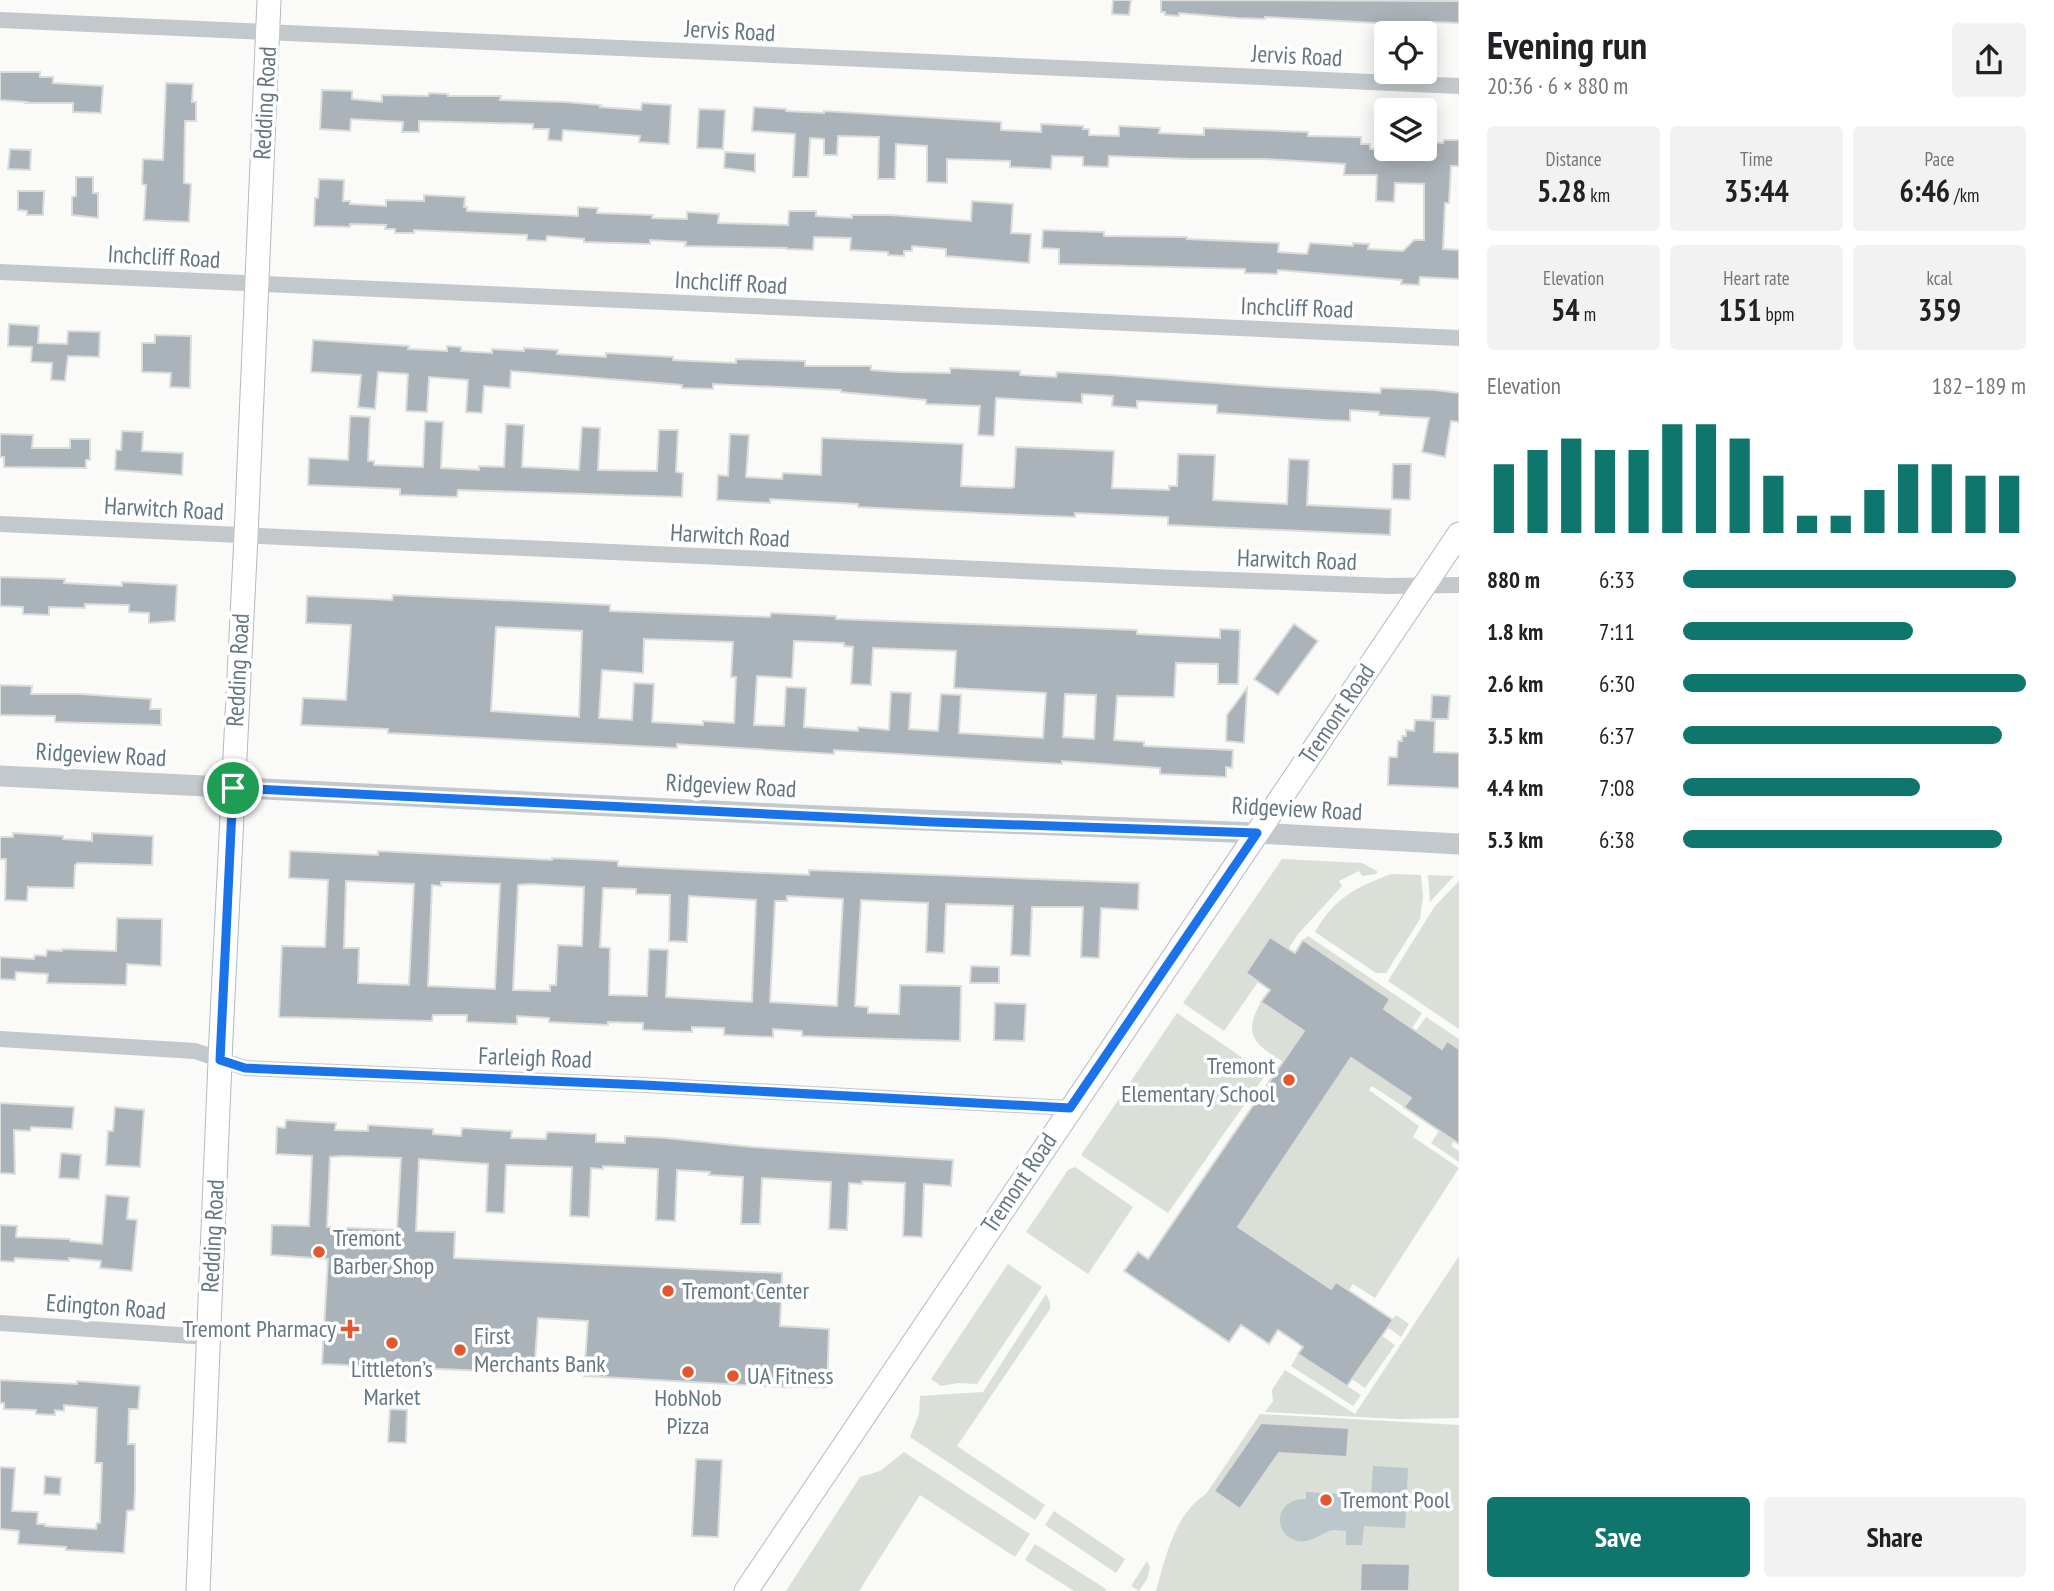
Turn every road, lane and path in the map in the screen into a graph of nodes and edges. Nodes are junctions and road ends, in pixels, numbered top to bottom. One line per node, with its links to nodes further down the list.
1 (269, 0): 3 (main road, Redding Road)
2 (0, 20): 3 (street, Jervis Road)
3 (268, 33): 4 (street, Jervis Road); 6 (main road, Redding Road)
4 (1459, 86)
5 (0, 272): 6 (street, Inchcliff Road)
6 (257, 284): 7 (street, Inchcliff Road); 10 (main road, Redding Road)
7 (1459, 338)
8 (0, 524): 10 (street, Harwitch Road)
9 (1459, 534): 12 (main road, Tremont Road)
10 (246, 536): 12 (street, Harwitch Road); 14 (main road, Redding Road)
11 (1459, 585): 12 (street, Harwitch Road)
12 (1423, 586): 15 (main road, Tremont Road)
13 (0, 776): 14 (street, Ridgeview Road)
14 (233, 788): 15 (street, Ridgeview Road); 18 (main road, Redding Road)
15 (1257, 833): 16 (street, Ridgeview Road); 19 (main road, Tremont Road)
16 (1459, 844)
17 (0, 1039): 18 (street, Farleigh Road)
18 (220, 1060): 19 (street, Farleigh Road); 21 (main road, Redding Road)
19 (1070, 1108): 23 (main road, Tremont Road)
20 (0, 1323): 21 (street, Edington Road)
21 (208, 1337): 22 (main road, Redding Road)
22 (198, 1591)
23 (746, 1591)

